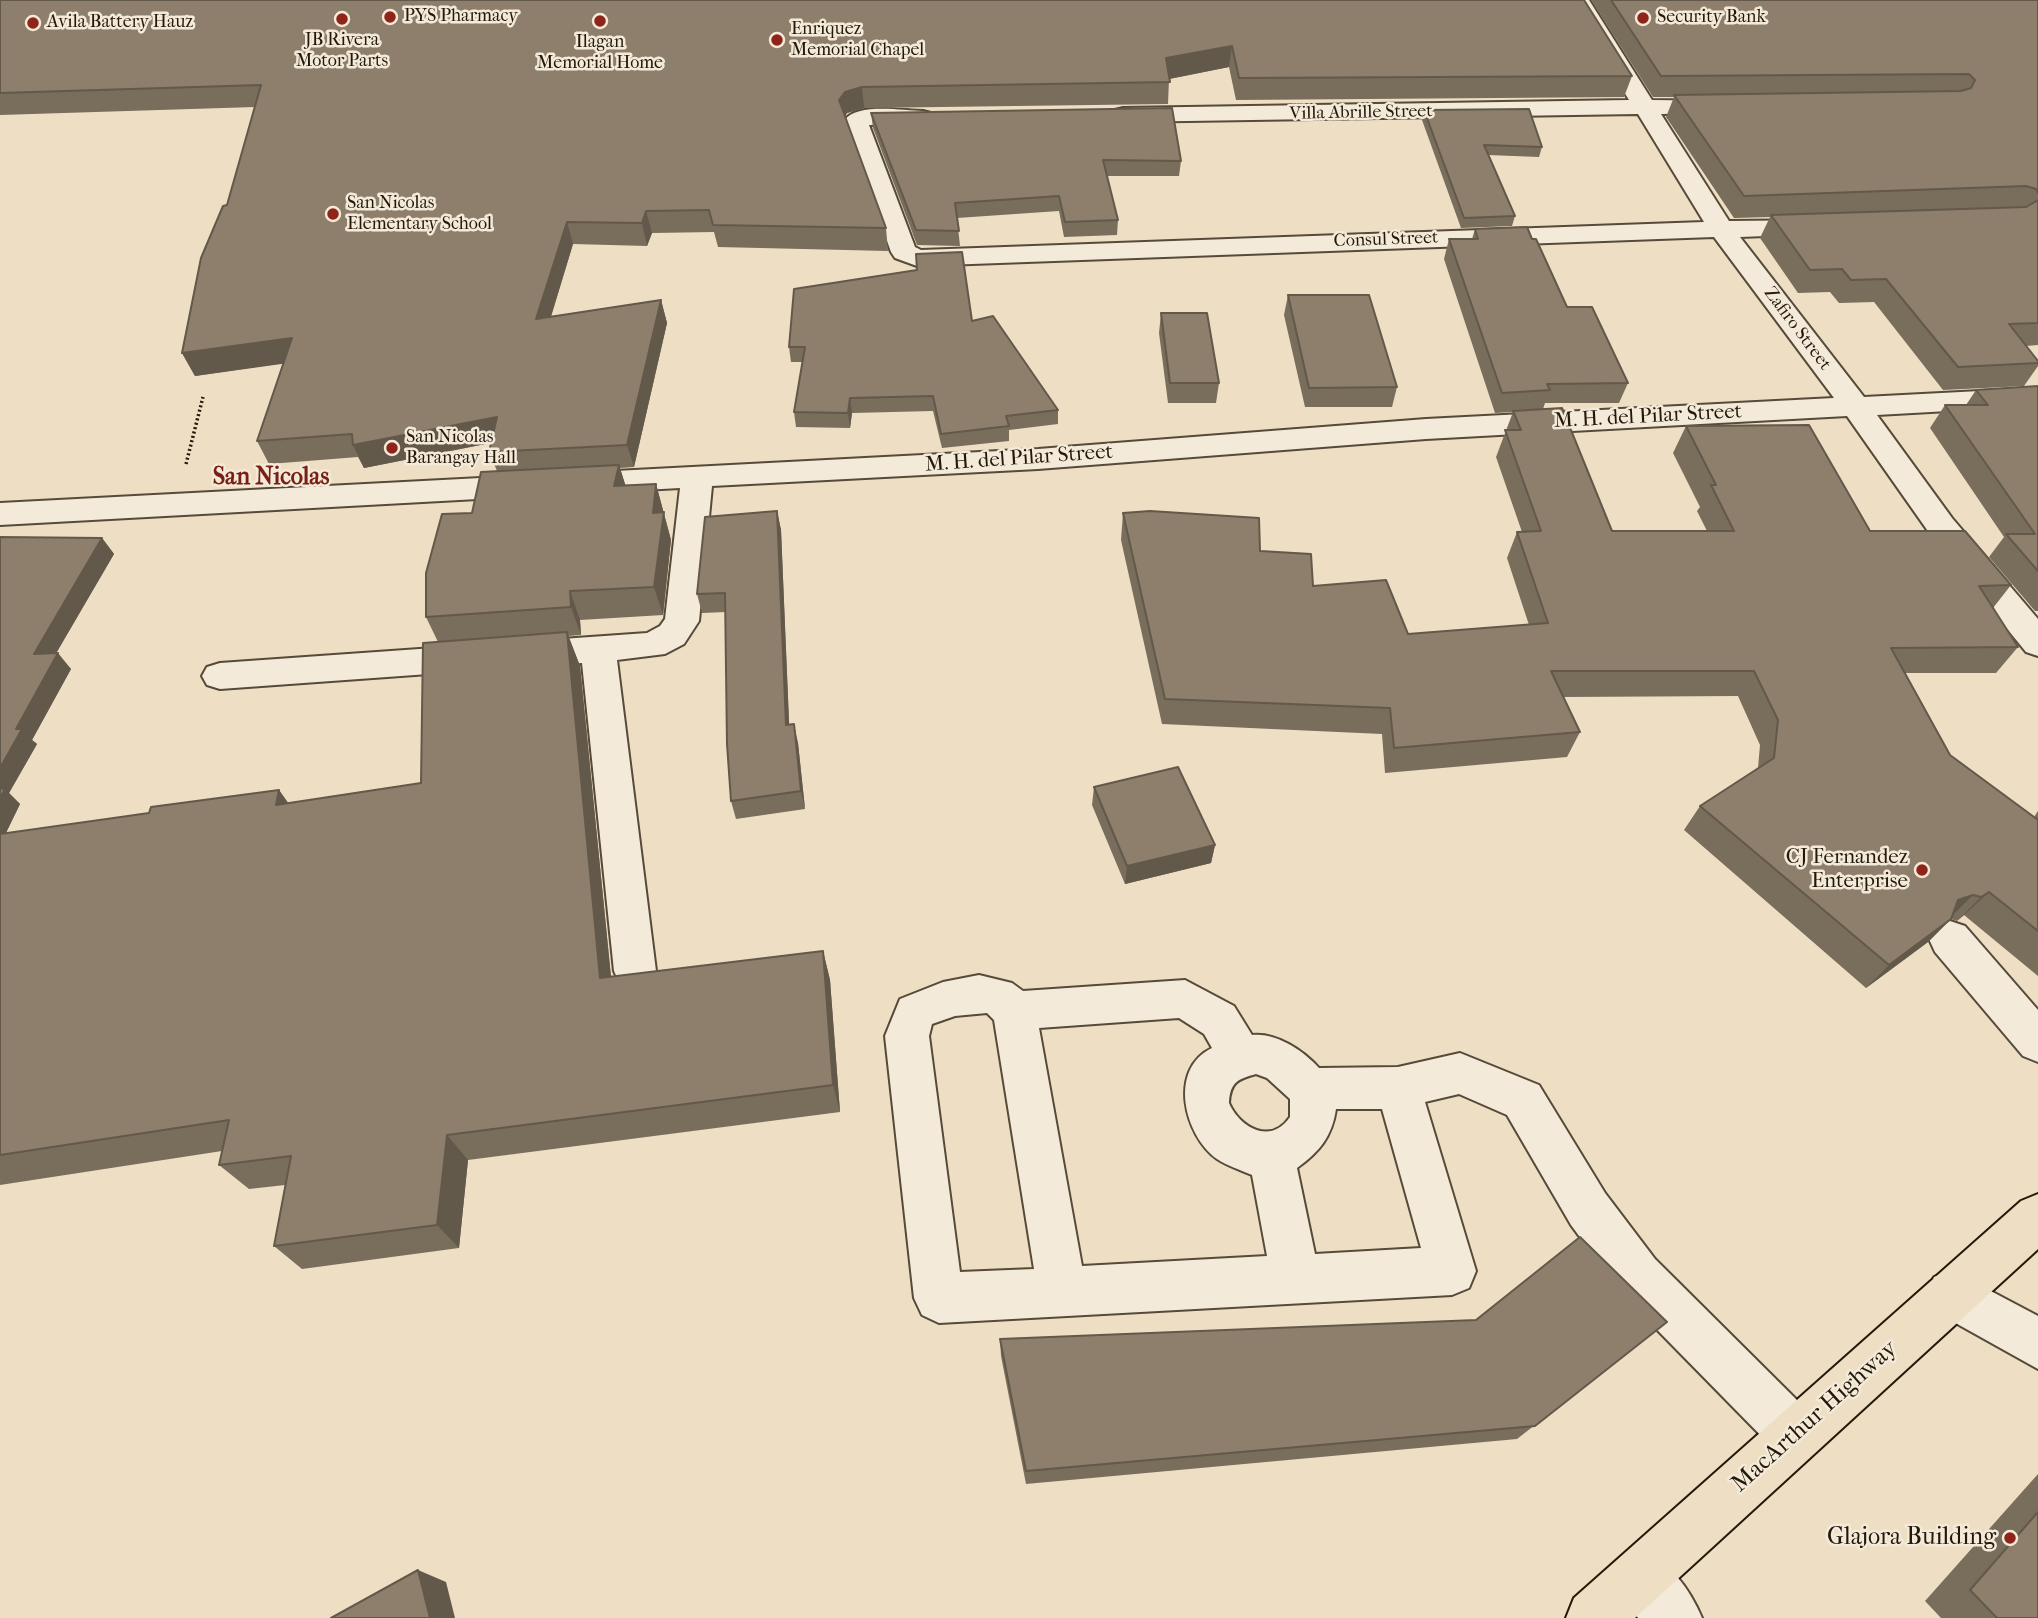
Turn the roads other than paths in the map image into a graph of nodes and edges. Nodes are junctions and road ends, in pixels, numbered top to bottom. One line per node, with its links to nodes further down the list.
1 (1578, 0): 3 (street, Zafiro Street)
2 (1742, 106): 3 (street, Villa Abrille Street)
3 (1645, 107): 4 (street, Villa Abrille Street); 7 (street, Zafiro Street)
4 (1098, 116)
5 (947, 117): 7 (street, Consul Street)
6 (1846, 225): 7 (street, Consul Street)
7 (1721, 229): 9 (street, Zafiro Street)
8 (2037, 397): 9 (street, M. H. del Pilar Street)
9 (1856, 407): 10 (street, M. H. del Pilar Street); 12 (street, Zafiro Street)
10 (697, 477): 11 (street, M. H. del Pilar Street); 13 (street)
11 (0, 514)
12 (2038, 643)
13 (598, 650): 14 (street); 16 (street)
14 (220, 676)
15 (1950, 939): 18 (street)
16 (635, 971)
17 (1014, 1011): 19 (street); 25 (street); 25 (street)
18 (2038, 1042)
19 (1240, 1055): 21 (street); 22 (street)
20 (1398, 1088): 21 (street); 24 (street); 28 (street)
21 (1309, 1089): 22 (street)
22 (1270, 1153): 24 (street)
23 (2038, 1217): 26 (highway, MacArthur Highway)
24 (1296, 1279): 25 (street)
25 (1062, 1292)
26 (1951, 1294): 27 (street); 28 (highway, MacArthur Highway)
27 (2038, 1344)
28 (1795, 1434): 29 (highway, MacArthur Highway)
29 (1640, 1576): 30 (highway, MacArthur Highway); 31 (street)
30 (1594, 1618)
31 (1674, 1618)

